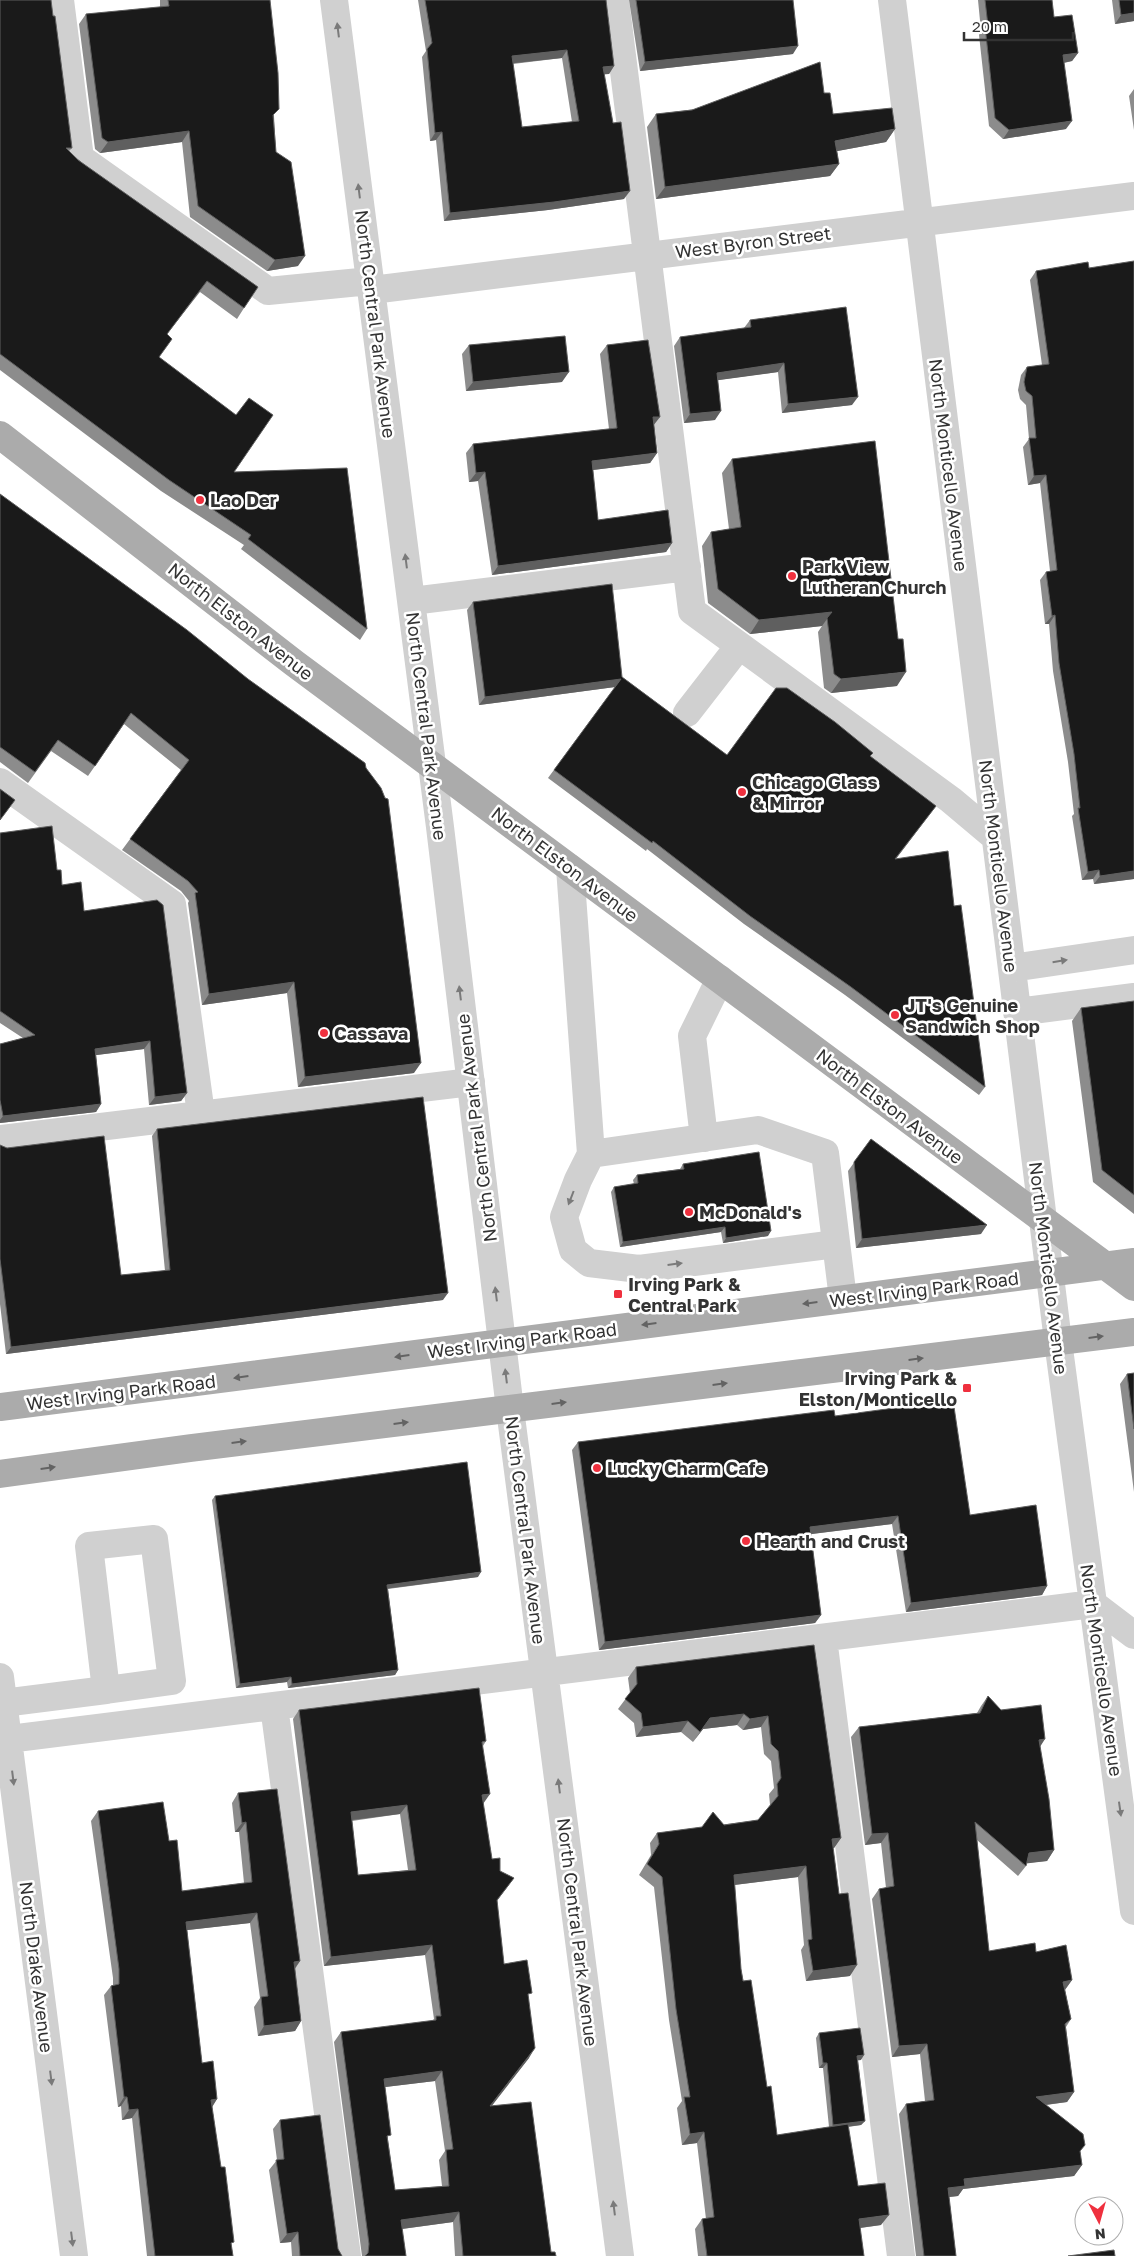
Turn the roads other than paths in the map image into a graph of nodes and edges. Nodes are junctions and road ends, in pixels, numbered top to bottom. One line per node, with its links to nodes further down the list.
1 (60, 0): 8 (street, West Byron Street)
2 (334, 0): 8 (street, North Central Park Avenue, one-way to 2)
3 (616, 0): 7 (street)
4 (892, 0): 6 (street, North Monticello Avenue)
5 (1134, 196): 6 (street, West Byron Street)
6 (919, 222): 7 (street, West Byron Street); 16 (street, North Monticello Avenue)
7 (648, 256): 8 (street, West Byron Street); 10 (street)
8 (371, 285): 11 (street, North Central Park Avenue, one-way to 8)
9 (0, 435): 14 (main road, North Elston Avenue)
10 (687, 567): 11 (street); 12 (street)
11 (412, 601): 14 (street, North Central Park Avenue)
12 (739, 646): 13 (street); 16 (street)
13 (687, 713)
14 (432, 765): 17 (main road, North Elston Avenue); 23 (street, North Central Park Avenue, one-way to 14)
15 (0, 782): 24 (street)
16 (996, 837): 19 (street, North Monticello Avenue)
17 (570, 868): 20 (main road, North Elston Avenue); 27 (street)
18 (1134, 950): 19 (street, one-way to 18)
19 (1012, 968): 22 (street, North Monticello Avenue)
20 (720, 979): 25 (street); 28 (main road, North Elston Avenue)
21 (1134, 997): 22 (street)
22 (1017, 1012): 28 (street, North Monticello Avenue)
23 (471, 1082): 24 (street); 37 (street, North Central Park Avenue, one-way to 23)
24 (201, 1114): 26 (street)
25 (704, 1138): 27 (street); 29 (street)
26 (0, 1139)
27 (591, 1154): 29 (street, one-way to 29)
28 (1043, 1218): 31 (main road, North Elston Avenue); 32 (street, North Monticello Avenue)
29 (836, 1244): 34 (street)
30 (1134, 1262): 31 (main road, West Irving Park Road)
31 (1103, 1266): 32 (main road, West Irving Park Road); 33 (main road, North Elston Avenue)
32 (1050, 1273): 34 (main road, West Irving Park Road); 36 (street, North Monticello Avenue)
33 (1134, 1287)
34 (843, 1299): 37 (main road, West Irving Park Road, one-way to 37)
35 (1134, 1332): 36 (main road, one-way to 35)
36 (1058, 1341): 39 (main road, one-way to 36); 41 (street, North Monticello Avenue)
37 (502, 1342): 38 (main road, West Irving Park Road, one-way to 38); 39 (street, North Central Park Avenue, one-way to 37)
38 (0, 1407)
39 (510, 1409): 40 (main road, one-way to 39); 44 (street, North Central Park Avenue)
40 (0, 1474)
41 (1093, 1604): 42 (street); 43 (street); 49 (street, North Monticello Avenue, one-way to 49)
42 (1134, 1635)
43 (823, 1638): 44 (street); 53 (street)
44 (545, 1672): 47 (street); 52 (street, North Central Park Avenue, one-way to 44)
45 (2, 1690): 46 (street); 48 (street, North Drake Avenue)
46 (106, 1690): 46 (street)
47 (274, 1706): 48 (street); 51 (street)
48 (4, 1740): 50 (street, North Drake Avenue, one-way to 50)
49 (1134, 1911)
50 (74, 2256)
51 (347, 2256)
52 (620, 2256)
53 (901, 2256)

